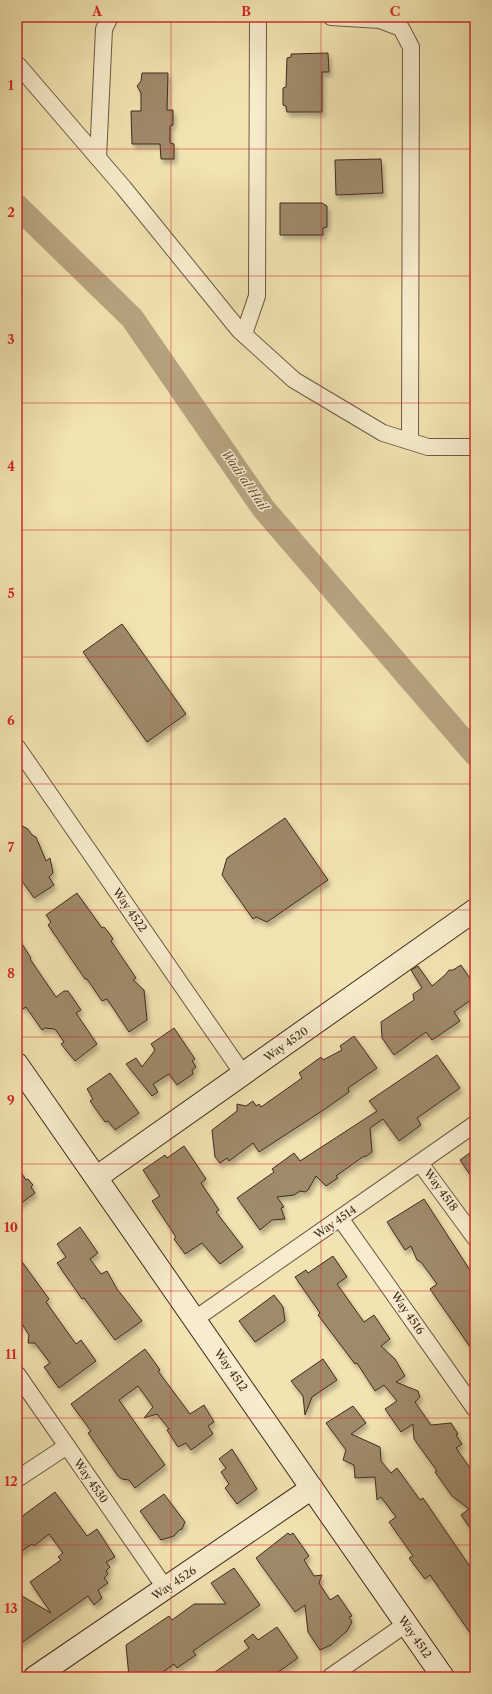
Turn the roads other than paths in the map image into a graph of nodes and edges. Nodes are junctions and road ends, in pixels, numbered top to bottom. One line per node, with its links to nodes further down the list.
1 (110, 17): 5 (street)
2 (258, 17): 6 (street)
3 (331, 17): 7 (street)
4 (18, 65): 5 (street)
5 (98, 158): 6 (street)
6 (244, 334): 7 (street)
7 (410, 441): 8 (street)
8 (475, 447)
9 (17, 747): 12 (street, Way 4522)
10 (475, 910): 12 (street, Way 4520)
11 (17, 1064): 15 (street, Way 4512)
12 (243, 1074): 15 (street, Way 4520)
13 (475, 1124): 14 (street, Way 4514)
14 (420, 1163): 16 (street, Way 4514); 17 (street, Way 4518)
15 (97, 1177): 18 (street, Way 4512)
16 (340, 1218): 18 (street, Way 4514); 20 (street, Way 4516)
17 (475, 1238)
18 (196, 1319): 23 (street, Way 4512)
19 (17, 1374): 21 (street, Way 4530)
20 (475, 1409)
21 (67, 1446): 22 (street); 24 (street, Way 4530)
22 (17, 1479)
23 (312, 1488): 24 (street, Way 4526); 25 (street, Way 4512)
24 (166, 1589): 26 (street, Way 4526)
25 (406, 1624): 27 (street); 28 (street, Way 4512)
26 (35, 1677)
27 (330, 1677)
28 (443, 1677)

